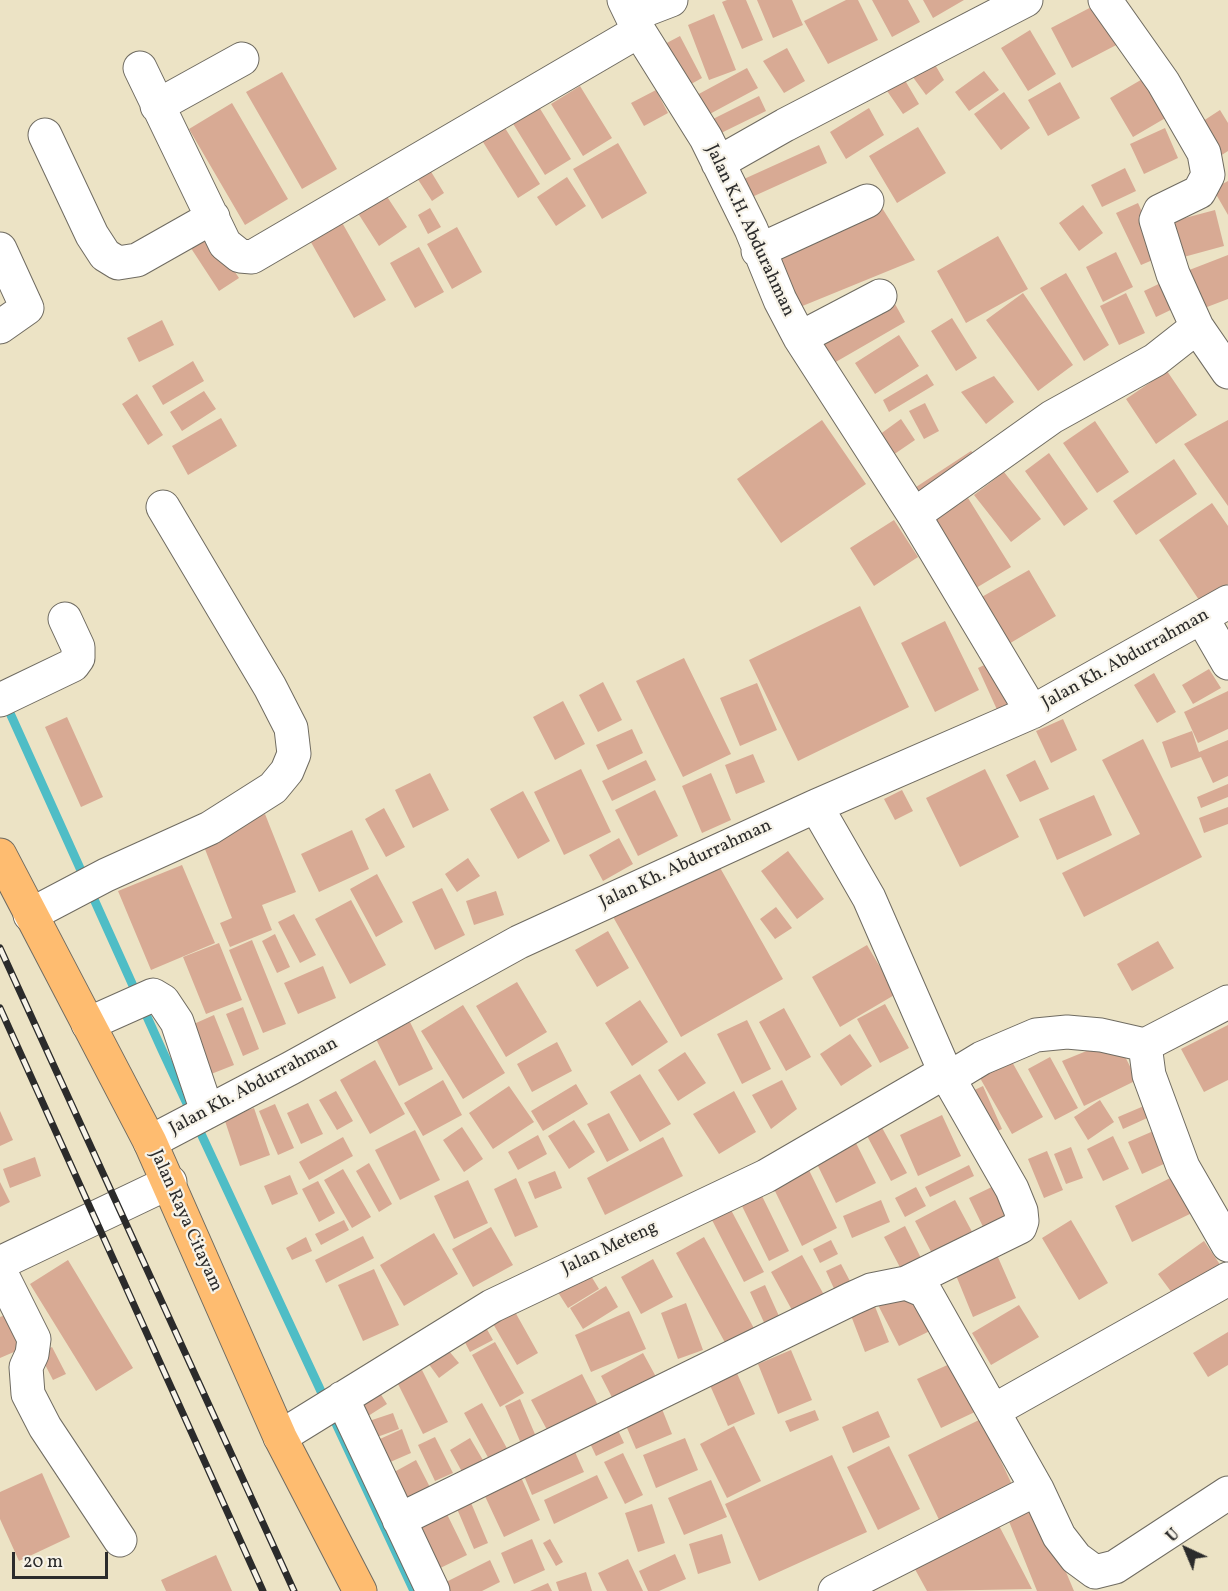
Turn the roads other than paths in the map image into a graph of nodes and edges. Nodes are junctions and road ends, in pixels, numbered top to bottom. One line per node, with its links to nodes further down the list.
1 (671, 0): 4 (street)
2 (1026, 0): 9 (street)
3 (1105, 0): 16 (street)
4 (632, 15): 9 (street, Jalan K.H. Abdurahman); 11 (street)
5 (243, 59): 7 (street)
6 (140, 68): 7 (street)
7 (157, 106): 11 (street)
8 (45, 135): 11 (street)
9 (718, 163): 13 (street, Jalan K.H. Abdurahman)
10 (867, 201): 13 (street)
11 (213, 217)
12 (0, 249): 15 (street)
13 (758, 251): 17 (street, Jalan K.H. Abdurahman)
14 (880, 296): 17 (street)
15 (0, 327)
16 (1197, 327): 18 (street); 20 (street)
17 (800, 338): 20 (street, Jalan K.H. Abdurahman)
18 (1228, 372)
19 (164, 507): 28 (street)
20 (914, 515): 25 (street, Jalan K.H. Abdurahman)
21 (1215, 610): 23 (street); 25 (street, Jalan Kh. Abdurrahman)
22 (65, 619): 24 (street)
23 (1228, 663)
24 (14, 692)
25 (1032, 712): 26 (street, Jalan Kh. Abdurrahman)
26 (816, 806): 32 (street); 33 (street, Jalan Kh. Abdurrahman)
27 (0, 855): 28 (main road, Jalan Raya Citayam)
28 (43, 908): 30 (main road, Jalan Raya Citayam)
29 (1228, 1002): 31 (street)
30 (99, 1018): 33 (street); 34 (main road, Jalan Raya Citayam)
31 (1145, 1046): 32 (street, Jalan Meteng); 36 (street)
32 (947, 1075): 40 (street); 41 (street, Jalan Meteng)
33 (196, 1117): 34 (street, Jalan Kh. Abdurrahman)
34 (150, 1142): 35 (main road, Jalan Raya Citayam)
35 (170, 1182): 37 (street); 43 (main road, Jalan Raya Citayam)
36 (1228, 1245)
37 (0, 1263)
38 (0, 1271): 47 (street)
39 (1228, 1279): 42 (street)
40 (906, 1283): 42 (street); 46 (street)
41 (336, 1402): 43 (street, Jalan Meteng); 46 (street)
42 (993, 1411): 44 (street)
43 (286, 1434): 49 (main road, Jalan Raya Citayam)
44 (1037, 1489): 48 (street); 51 (street)
45 (1228, 1493): 48 (street)
46 (399, 1520): 50 (street)
47 (120, 1540)
48 (1100, 1582)
49 (360, 1591)
50 (434, 1591)
51 (836, 1591)

